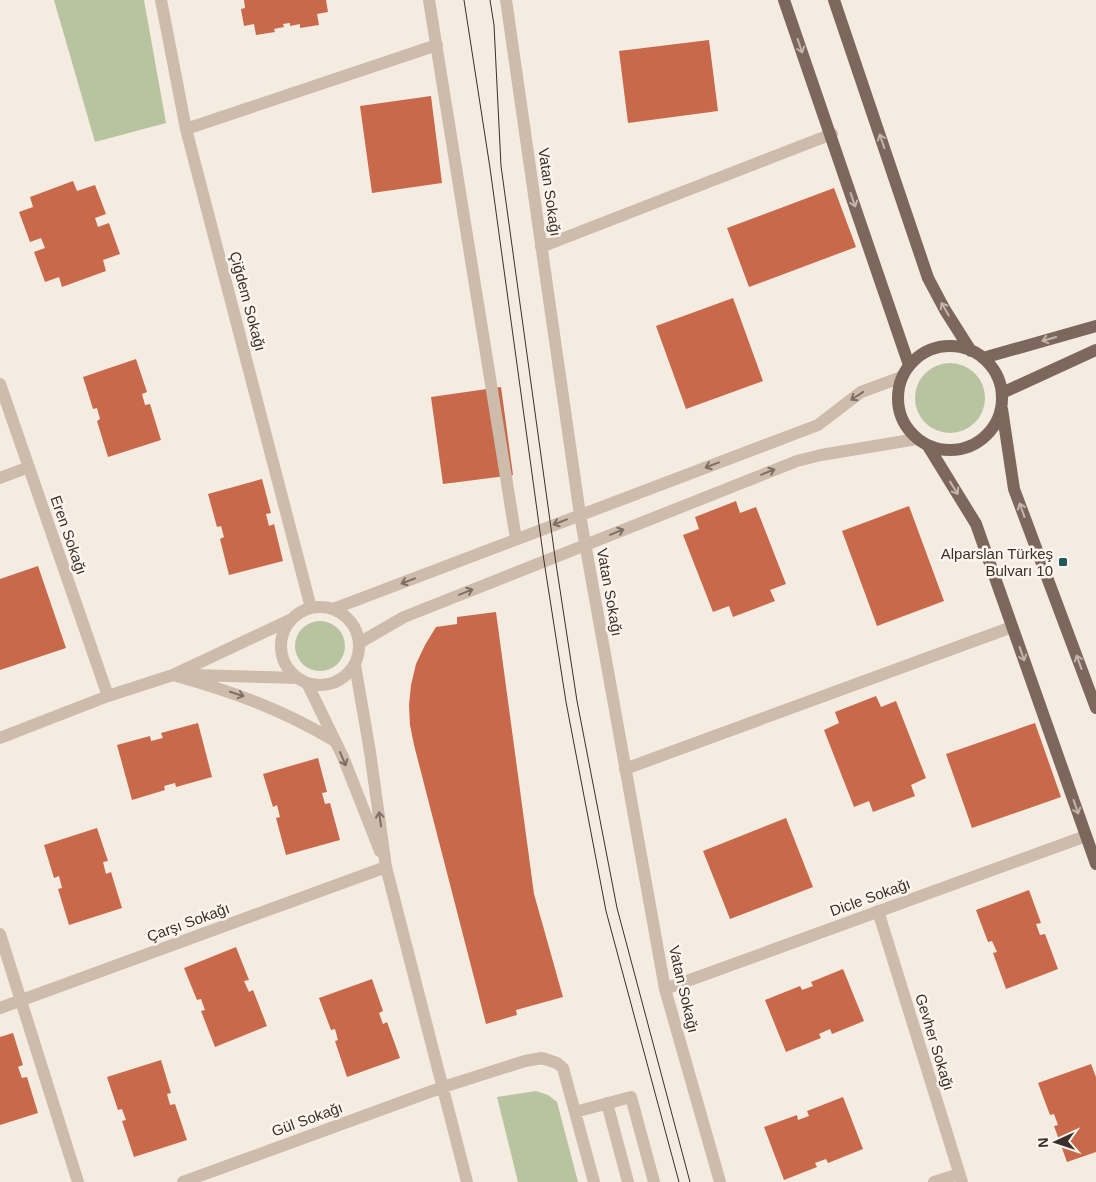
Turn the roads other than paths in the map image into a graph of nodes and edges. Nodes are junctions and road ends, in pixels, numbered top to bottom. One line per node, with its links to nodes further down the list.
1 (162, 0): 7 (street, Çiğdem Sokağı)
2 (429, 0): 6 (street)
3 (506, 0): 9 (street, Vatan Sokağı)
4 (784, 0): 8 (main road, one-way to 8)
5 (834, 0): 12 (main road, one-way to 5)
6 (437, 46): 7 (street); 24 (street)
7 (186, 129): 26 (street, Çiğdem Sokağı)
8 (832, 134): 9 (street); 14 (main road, one-way to 14)
9 (541, 247): 23 (street, Vatan Sokağı)
10 (1096, 326): 13 (main road, one-way to 13)
11 (1096, 350): 17 (main road)
12 (971, 351): 13 (main road); 14 (main road)
13 (983, 358): 17 (main road)
14 (909, 365): 15 (main road)
15 (902, 377): 19 (main road); 23 (street, one-way to 23)
16 (0, 384): 21 (street, Eren Sokağı)
17 (1002, 393): 18 (main road)
18 (1001, 407): 20 (main road); 35 (main road, one-way to 18)
19 (917, 439): 20 (main road); 25 (street, one-way to 19)
20 (928, 446): 29 (main road, one-way to 29)
21 (29, 467): 22 (street); 34 (street, Eren Sokağı)
22 (0, 478)
23 (580, 515): 24 (street, one-way to 24); 25 (street, Vatan Sokağı)
24 (516, 539): 27 (street, one-way to 27)
25 (585, 545): 30 (street, one-way to 25); 38 (street, Vatan Sokağı)
26 (311, 608): 27 (street); 28 (street)
27 (333, 609): 30 (street)
28 (292, 619): 32 (street); 33 (street)
29 (1012, 627): 38 (street); 39 (main road, one-way to 39)
30 (359, 643): 31 (street)
31 (355, 665): 33 (street); 41 (street, one-way to 31)
32 (174, 675): 33 (street); 34 (street); 37 (street, one-way to 37)
33 (302, 681): 37 (street)
34 (108, 696): 36 (street)
35 (1096, 708)
36 (0, 738)
37 (335, 741): 41 (street, one-way to 41)
38 (625, 769): 44 (street, Vatan Sokağı)
39 (1086, 836): 40 (main road); 42 (street, Dicle Sokağı)
40 (1096, 864)
41 (386, 867): 45 (street, Çarşı Sokağı); 47 (street)
42 (878, 911): 44 (street, Dicle Sokağı); 51 (street, Gevher Sokağı)
43 (0, 934): 45 (street)
44 (665, 989): 58 (street, Vatan Sokağı)
45 (21, 1000): 46 (street, Çarşı Sokağı); 52 (street)
46 (0, 1008)
47 (443, 1087): 49 (street, Gül Sokağı); 50 (street, Gül Sokağı); 54 (street)
48 (606, 1103): 49 (street); 56 (street); 57 (street)
49 (575, 1112): 55 (street, Gül Sokağı)
50 (209, 1177): 53 (street, Gül Sokağı)
51 (960, 1178): 59 (street)
52 (78, 1182)
53 (183, 1182)
54 (467, 1182)
55 (594, 1182)
56 (628, 1182)
57 (654, 1182)
58 (720, 1182)
59 (934, 1182)

